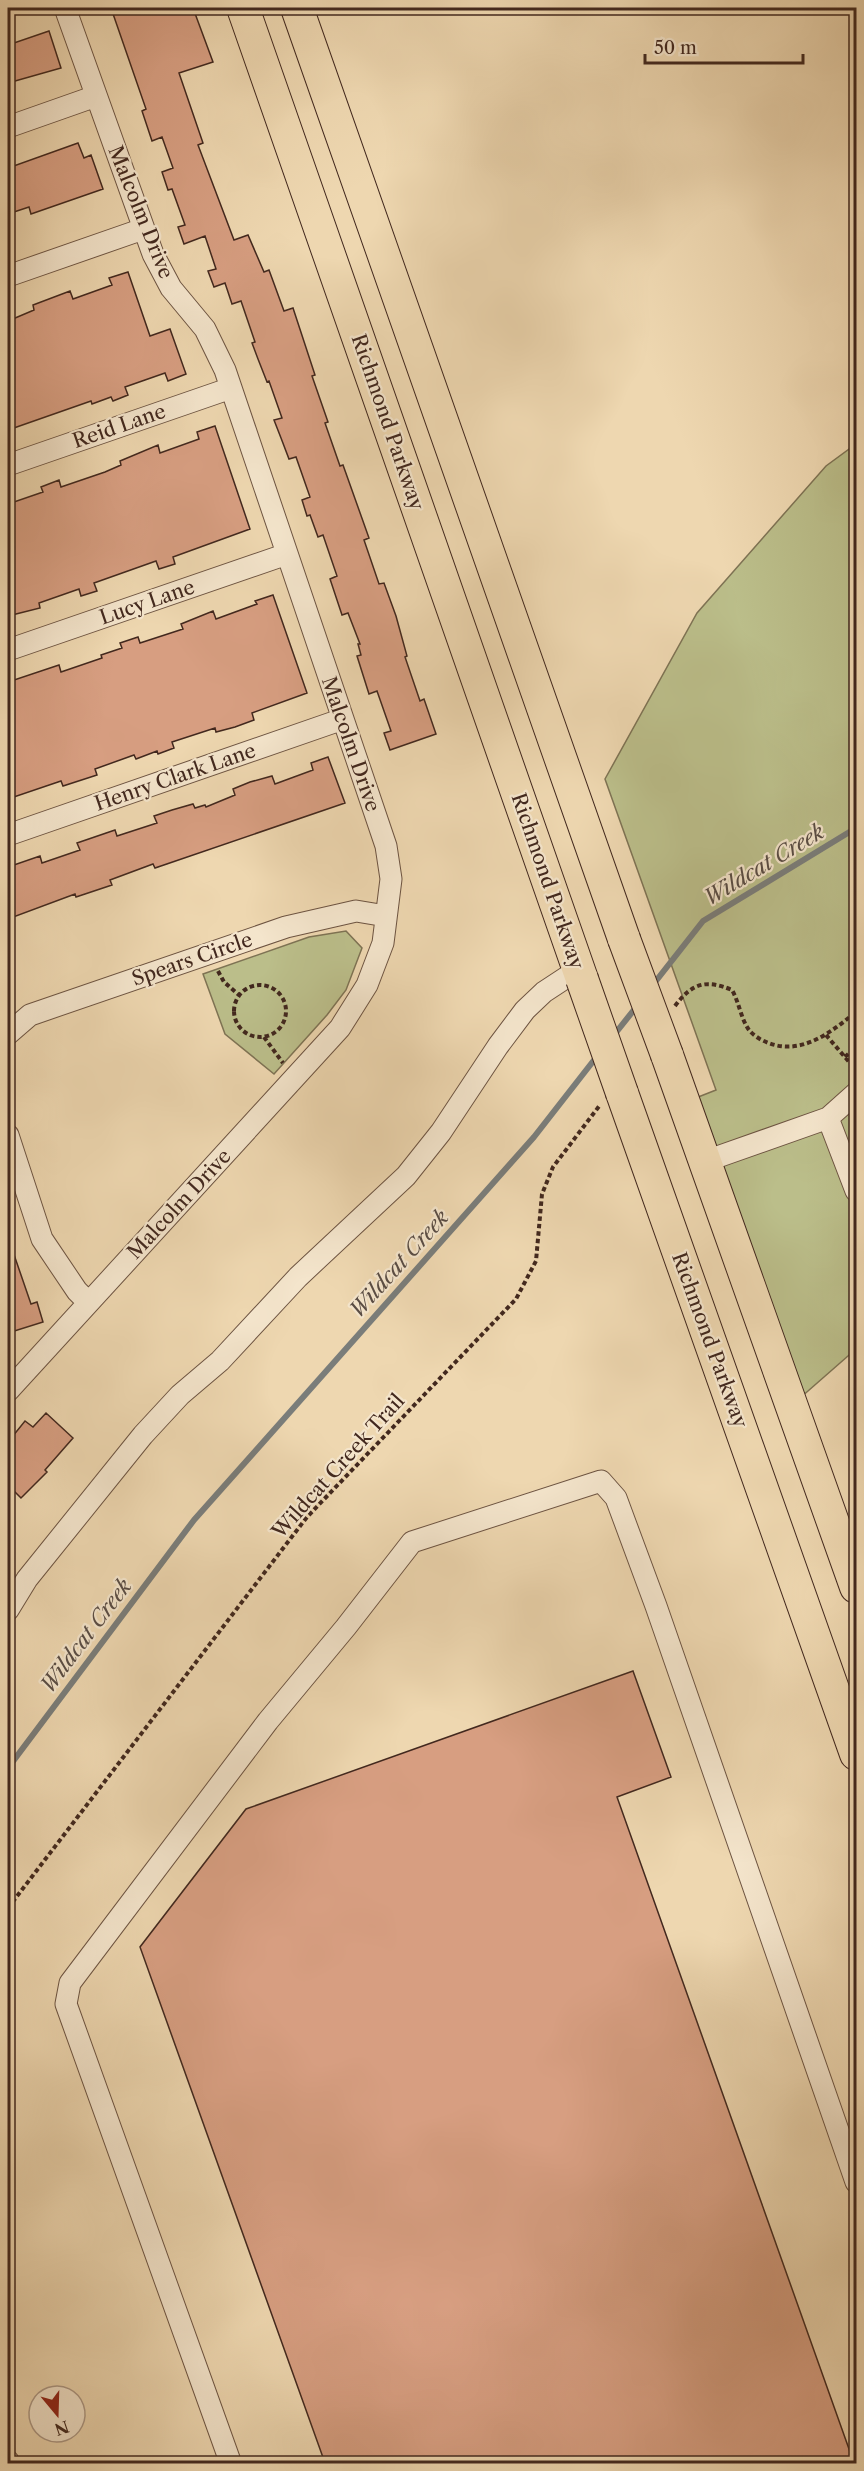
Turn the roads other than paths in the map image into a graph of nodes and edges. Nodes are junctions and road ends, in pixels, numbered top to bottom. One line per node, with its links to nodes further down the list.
1 (66, 8): 4 (street, Malcolm Drive)
2 (243, 8): 15 (highway, Richmond Parkway)
3 (297, 8): 20 (highway, bridge)
4 (96, 96): 5 (street); 6 (street, Malcolm Drive)
5 (8, 127)
6 (144, 230): 7 (street); 8 (street, Malcolm Drive)
7 (8, 276)
8 (231, 388): 9 (street, Reid Lane); 10 (street, Malcolm Drive)
9 (8, 465)
10 (287, 554): 11 (street, Lucy Lane); 12 (street, Malcolm Drive)
11 (8, 650)
12 (343, 719): 13 (street, Henry Clark Lane); 14 (street, Malcolm Drive)
13 (8, 835)
14 (386, 916): 16 (street, Spears Circle); 22 (street, Malcolm Drive)
15 (581, 974): 25 (street); 26 (highway, Richmond Parkway, bridge)
16 (8, 1034)
17 (856, 1093): 18 (street)
18 (828, 1118): 20 (street); 21 (street)
19 (8, 1135): 22 (street)
20 (706, 1161): 24 (highway)
21 (856, 1191)
22 (88, 1302): 23 (street, Malcolm Drive)
23 (8, 1391)
24 (856, 1587)
25 (8, 1610)
26 (856, 1754)
27 (856, 2182): 28 (street)
28 (231, 2463)

